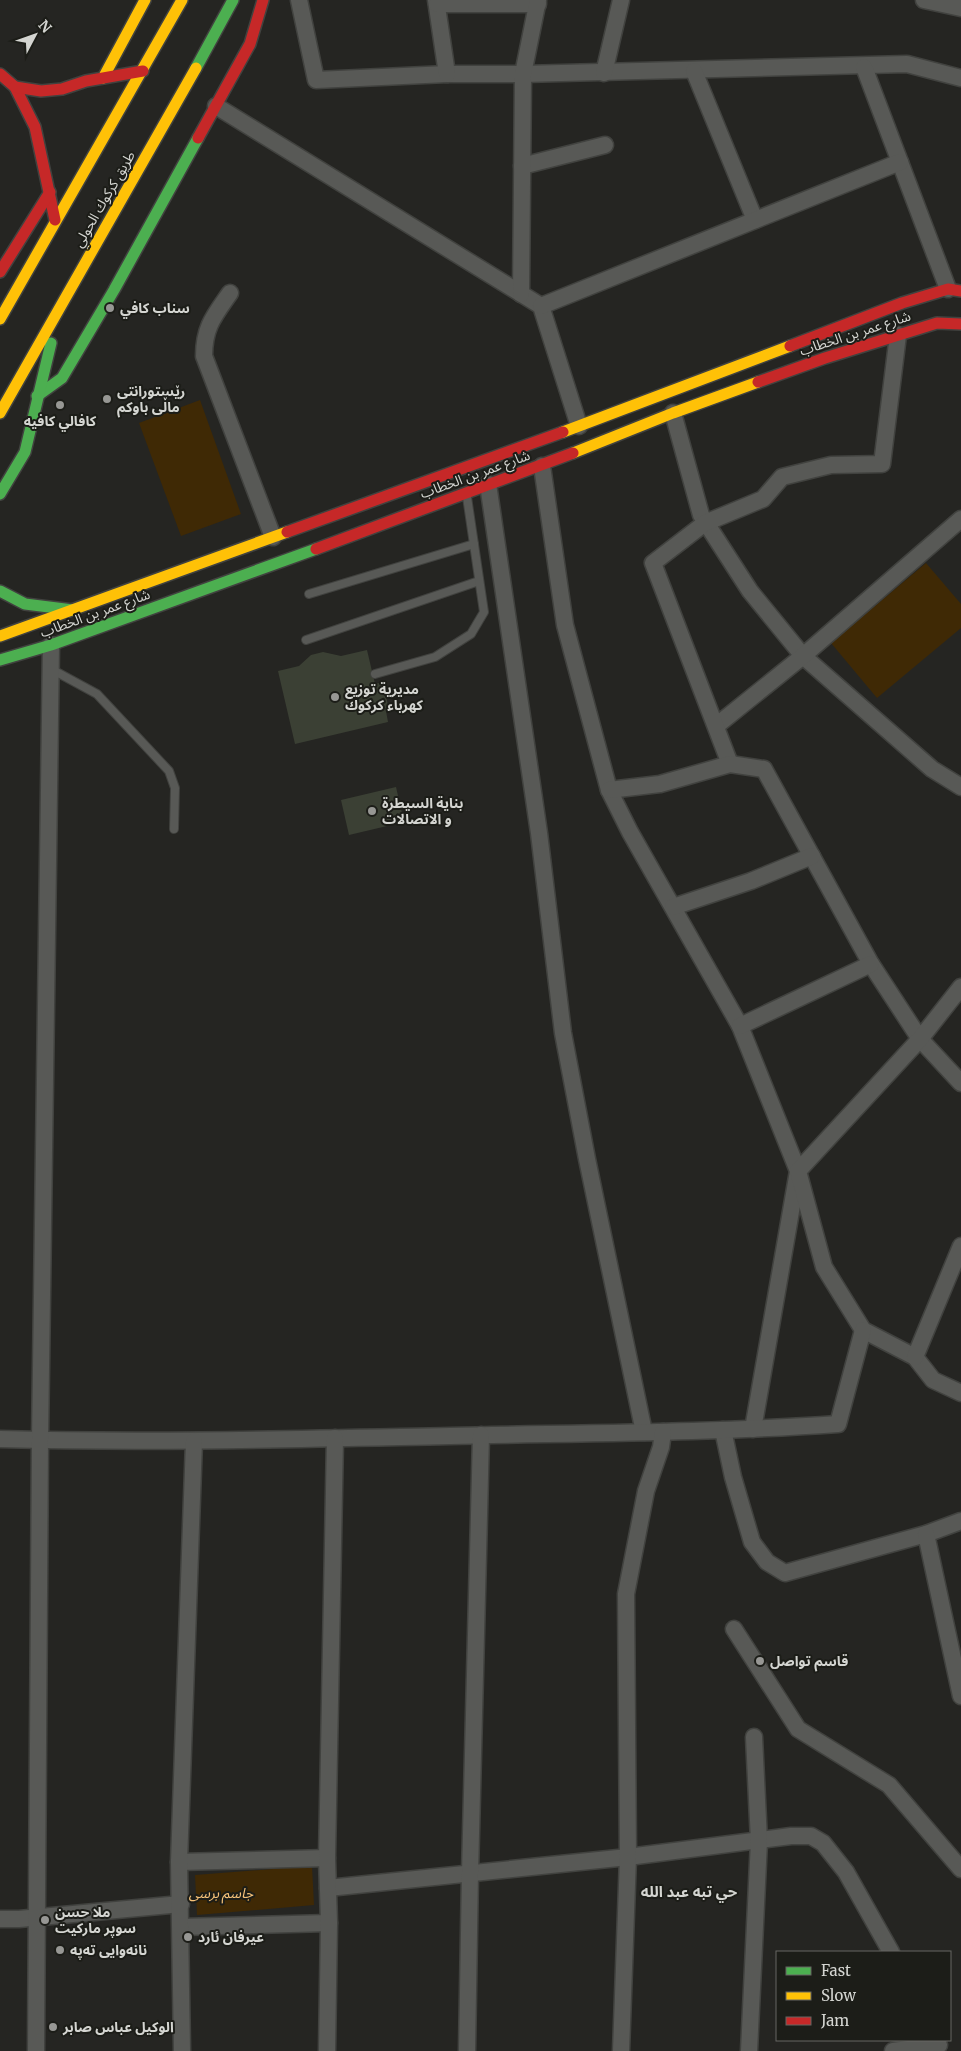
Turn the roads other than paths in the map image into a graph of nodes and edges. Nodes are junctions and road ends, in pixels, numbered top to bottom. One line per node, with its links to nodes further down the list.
1 (145, 0): 18 (main road)
2 (182, 0): 13 (main road)
3 (233, 0): 32 (main road, طريق كركوك الحولي)
4 (263, 0): 21 (main road)
5 (299, 0): 16 (street)
6 (621, 0): 14 (street)
7 (924, 0): 10 (street)
8 (437, 2): 9 (street); 16 (street)
9 (538, 2): 17 (street)
10 (961, 8)
11 (864, 67): 12 (street); 19 (street); 23 (street)
12 (694, 70): 14 (street); 27 (street)
13 (143, 71): 18 (main road); 26 (main road)
14 (604, 72): 17 (street)
15 (0, 74): 20 (main road)
16 (447, 74): 17 (street)
17 (523, 74): 24 (street)
18 (103, 78): 20 (main road)
19 (961, 78)
20 (15, 87): 25 (main road)
21 (216, 106): 31 (street); 37 (main road)
22 (604, 145): 24 (street)
23 (900, 162): 27 (street); 29 (street)
24 (522, 166): 31 (street)
25 (50, 192): 26 (main road); 28 (main road)
26 (55, 220): 34 (main road)
27 (756, 220): 33 (street)
28 (0, 272)
29 (954, 290): 40 (main road, شارع عمر بن الخطاب)
30 (230, 293): 47 (street)
31 (521, 294): 33 (street)
32 (63, 300): 37 (main road); 38 (main road, طريق كركوك الحولي)
33 (541, 306): 40 (street)
34 (0, 319)
35 (961, 324): 36 (main road, شارع عمر بن الخطاب)
36 (898, 334): 39 (main road, شارع عمر بن الخطاب); 46 (street)
37 (38, 396): 44 (main road)
38 (0, 413)
39 (673, 413): 41 (main road, شارع عمر بن الخطاب); 46 (street)
40 (579, 426): 47 (main road, شارع عمر بن الخطاب)
41 (542, 466): 42 (main road, شارع عمر بن الخطاب); 64 (street)
42 (488, 484): 43 (main road, شارع عمر بن الخطاب); 80 (street)
43 (467, 492): 48 (lane); 52 (main road, شارع عمر بن الخطاب)
44 (0, 494)
45 (961, 519): 57 (street)
46 (705, 523): 57 (street); 61 (street)
47 (273, 537): 52 (main road, شارع عمر بن الخطاب)
48 (474, 544): 49 (lane); 51 (lane)
49 (479, 582): 55 (lane); 60 (lane)
50 (0, 591): 53 (main road)
51 (309, 594)
52 (113, 609): 53 (main road, شارع عمر بن الخطاب); 56 (main road, شارع عمر بن الخطاب)
53 (73, 610): 54 (main road, شارع عمر بن الخطاب)
54 (0, 636)
55 (306, 640)
56 (51, 645): 58 (main road, شارع عمر بن الخطاب); 59 (street)
57 (803, 656): 61 (street); 63 (street)
58 (0, 660)
59 (51, 669): 65 (lane); 85 (street)
60 (375, 674)
61 (716, 726): 62 (street)
62 (730, 764): 64 (street); 66 (street)
63 (961, 787)
64 (609, 790): 67 (street)
65 (174, 829)
66 (812, 856): 67 (street); 68 (street)
67 (673, 907): 70 (street)
68 (871, 964): 70 (street); 71 (street)
69 (961, 987): 71 (street)
70 (740, 1026): 73 (street)
71 (920, 1039): 72 (street); 73 (street)
72 (961, 1083)
73 (798, 1171): 75 (street); 78 (street)
74 (961, 1246): 76 (street)
75 (863, 1330): 76 (street); 78 (street)
76 (915, 1357): 77 (street)
77 (961, 1393)
78 (753, 1429): 79 (street)
79 (724, 1430): 81 (street); 88 (street)
80 (644, 1432): 81 (street); 82 (street)
81 (663, 1432): 93 (street)
82 (481, 1435): 83 (street); 97 (street)
83 (336, 1438): 86 (street); 94 (street)
84 (0, 1439): 85 (street)
85 (40, 1440): 86 (street); 100 (street)
86 (194, 1441): 95 (street)
87 (961, 1521): 88 (street)
88 (926, 1534): 90 (street)
89 (734, 1629): 96 (street)
90 (961, 1696)
91 (754, 1737): 92 (street)
92 (759, 1840): 93 (street); 104 (street); 111 (street)
93 (628, 1857): 97 (street); 110 (street)
94 (327, 1858): 95 (street); 98 (street)
95 (179, 1862): 99 (street)
96 (961, 1869)
97 (470, 1874): 98 (street); 109 (street)
98 (328, 1888): 102 (street)
99 (181, 1904): 100 (street); 103 (street)
100 (38, 1917): 101 (street); 106 (street)
101 (0, 1919)
102 (329, 1923): 103 (street); 108 (street)
103 (181, 1927): 107 (street)
104 (891, 1951)
105 (939, 2045): 112 (street)
106 (36, 2051)
107 (182, 2051)
108 (327, 2051)
109 (467, 2051)
110 (620, 2051)
111 (749, 2051)
112 (893, 2051)

